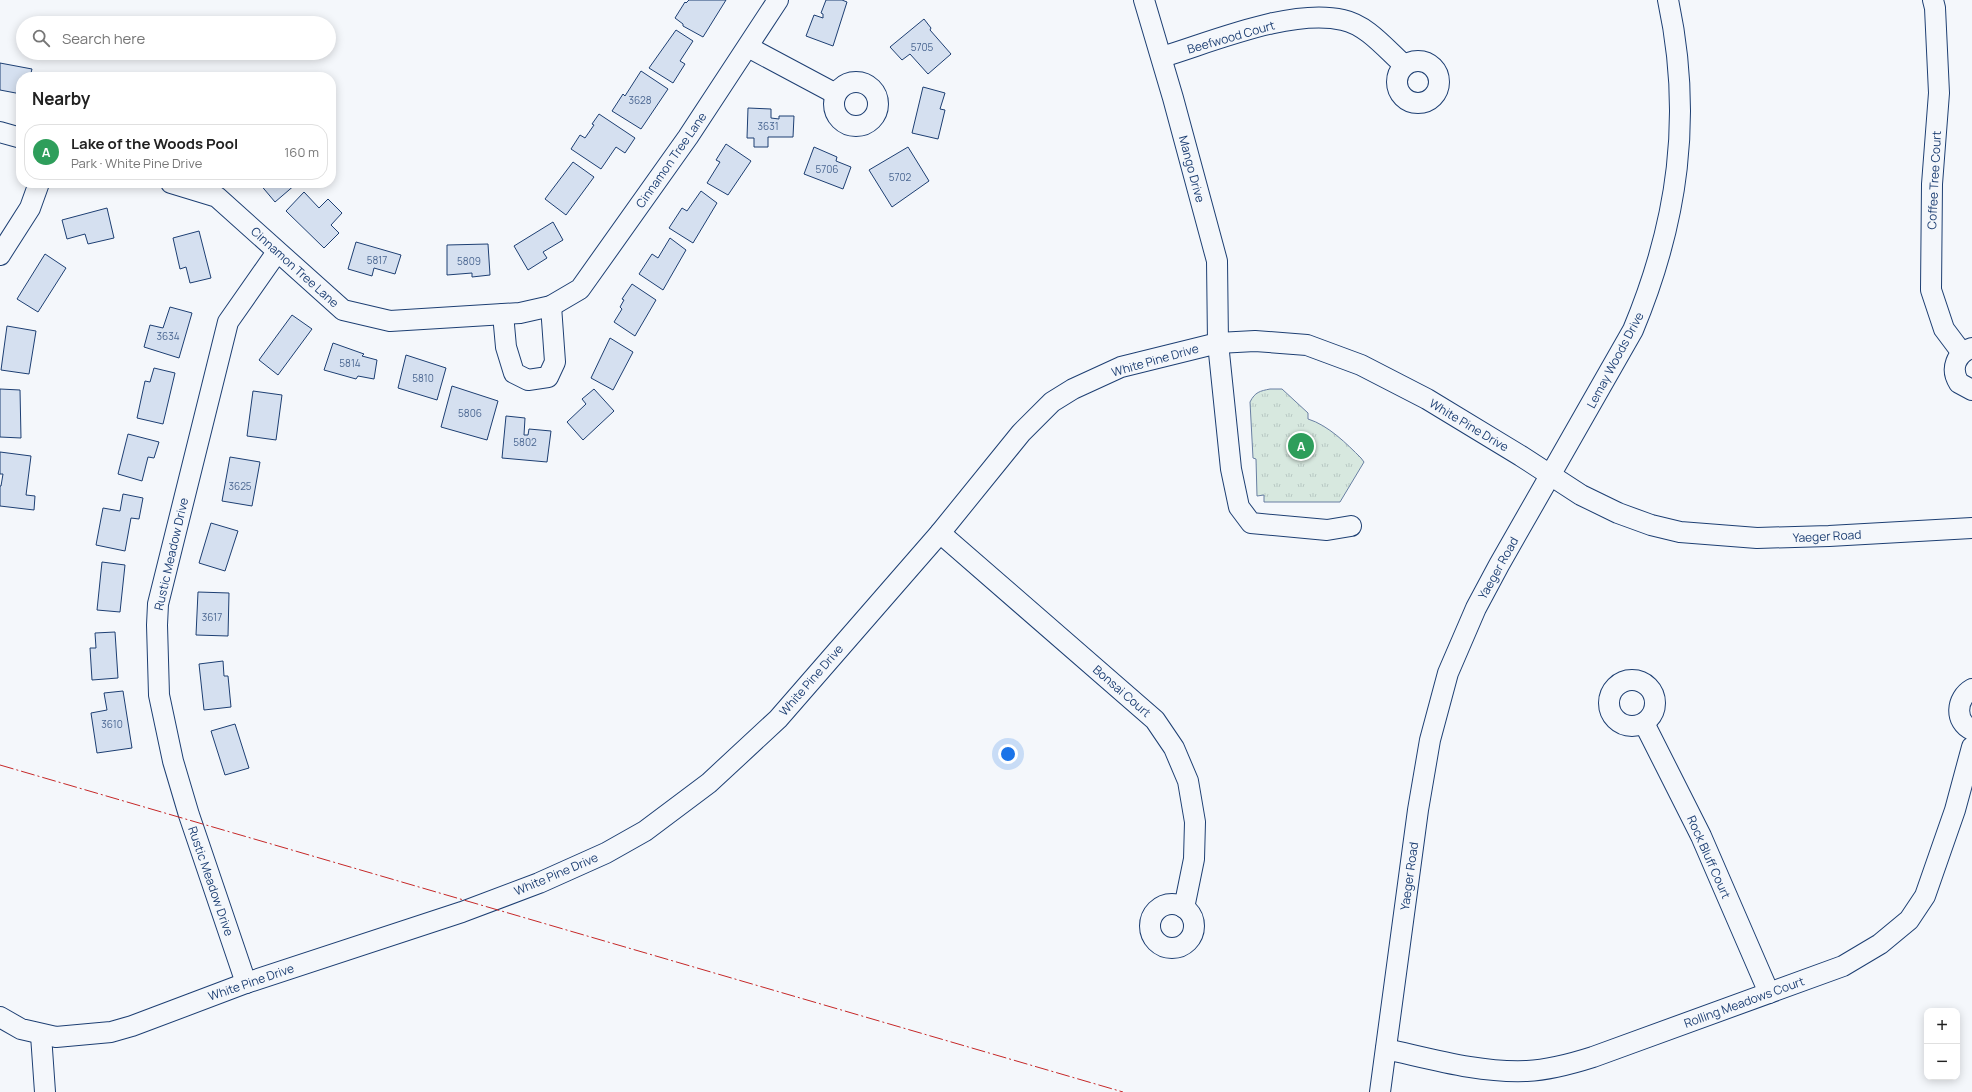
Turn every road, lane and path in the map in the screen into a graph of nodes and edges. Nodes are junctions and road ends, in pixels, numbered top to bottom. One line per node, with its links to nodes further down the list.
1 (778, 0): 5 (street, Cinnamon Tree Lane)
2 (1144, 0): 6 (street, Mango Drive)
3 (1668, 0): 20 (street, Lemay Woods Drive)
4 (1933, 0): 18 (street, Coffee Tree Court)
5 (748, 46): 8 (street); 15 (street, Cinnamon Tree Lane)
6 (1162, 57): 7 (street, Beefwood Court); 17 (street, Mango Drive)
7 (1404, 65)
8 (836, 94)
9 (0, 132): 10 (street)
10 (16, 137)
11 (37, 188): 14 (street)
12 (187, 188): 13 (street, Cinnamon Tree Lane)
13 (277, 252): 16 (street, Cinnamon Tree Lane); 29 (street, Rustic Meadow Drive)
14 (0, 255)
15 (551, 306): 16 (street, Cinnamon Tree Lane); 16 (street)
16 (503, 314)
17 (1218, 343): 20 (street, White Pine Drive); 21 (street, Mango Drive); 23 (street, White Pine Drive)
18 (1967, 350): 19 (street, Coffee Tree Court)
19 (1972, 390)
20 (1550, 475): 22 (street, Yaeger Road); 33 (street, Yaeger Road)
21 (1351, 526)
22 (1972, 528)
23 (940, 533): 28 (street, Bonsai Court); 29 (street, White Pine Drive)
24 (1972, 689): 26 (street)
25 (1644, 723): 30 (street, Rock Bluff Court)
26 (1972, 730)
27 (1972, 747): 30 (street, Rolling Meadows Court)
28 (1184, 908)
29 (246, 983): 32 (street, White Pine Drive)
30 (1769, 993): 33 (street, Rolling Meadows Court)
31 (0, 1018): 32 (street, White Pine Drive)
32 (41, 1035): 34 (street)
33 (1386, 1049): 35 (street, Yaeger Road)
34 (45, 1092)
35 (1380, 1092)

